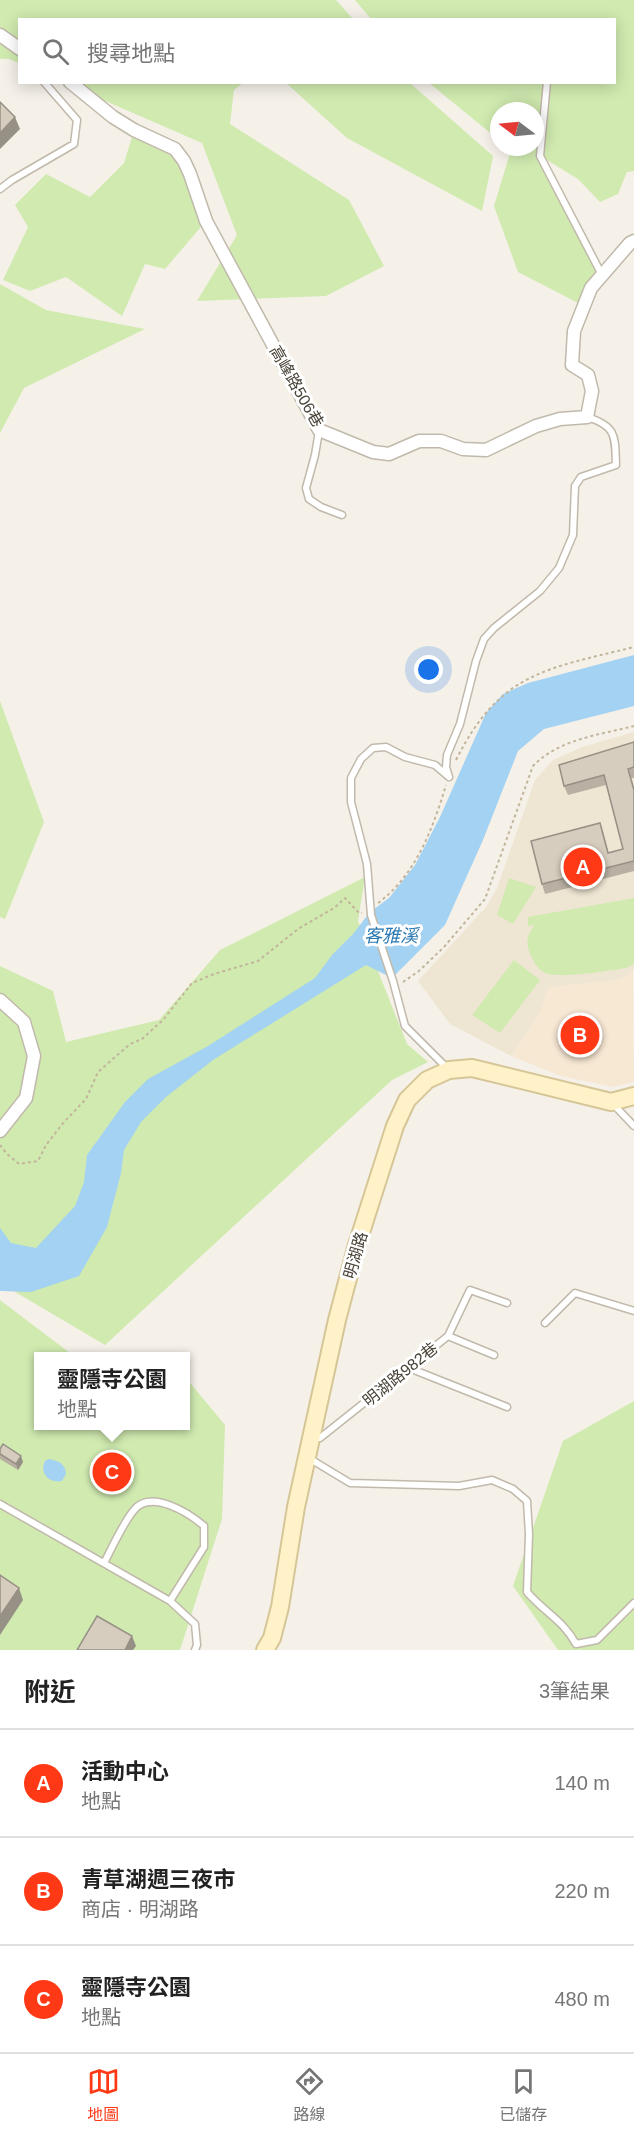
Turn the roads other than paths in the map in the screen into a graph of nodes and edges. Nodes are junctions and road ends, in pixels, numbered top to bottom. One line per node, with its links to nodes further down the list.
1 (3, 37): 2 (street); 3 (lane)
2 (18, 48)
3 (18, 54)
4 (46, 84): 7 (lane)
5 (72, 84): 11 (street, 高峰路506巷)
6 (547, 84): 9 (lane)
7 (0, 189)
8 (634, 241): 9 (street)
9 (602, 276): 10 (street)
10 (587, 417): 11 (street, 高峰路506巷); 14 (lane)
11 (319, 430): 12 (lane)
12 (342, 515)
13 (0, 1000): 18 (street)
14 (449, 1070): 16 (street, 明湖路); 26 (street, 明湖路)
15 (634, 1096): 16 (street, 明湖路)
16 (611, 1102): 17 (lane)
17 (634, 1126)
18 (0, 1131)
19 (507, 1303): 22 (lane, 明湖路982巷)
20 (634, 1311): 21 (lane)
21 (545, 1323)
22 (448, 1336): 23 (lane); 24 (lane, 明湖路982巷)
23 (494, 1354)
24 (409, 1368): 25 (lane); 26 (lane, 明湖路982巷)
25 (507, 1407)
26 (311, 1436): 27 (street, 明湖路)
27 (306, 1456): 31 (lane); 33 (street, 明湖路)
28 (0, 1504): 29 (lane)
29 (104, 1563): 30 (lane); 30 (lane)
30 (171, 1601): 32 (lane)
31 (634, 1603)
32 (195, 1650)
33 (265, 1650)

